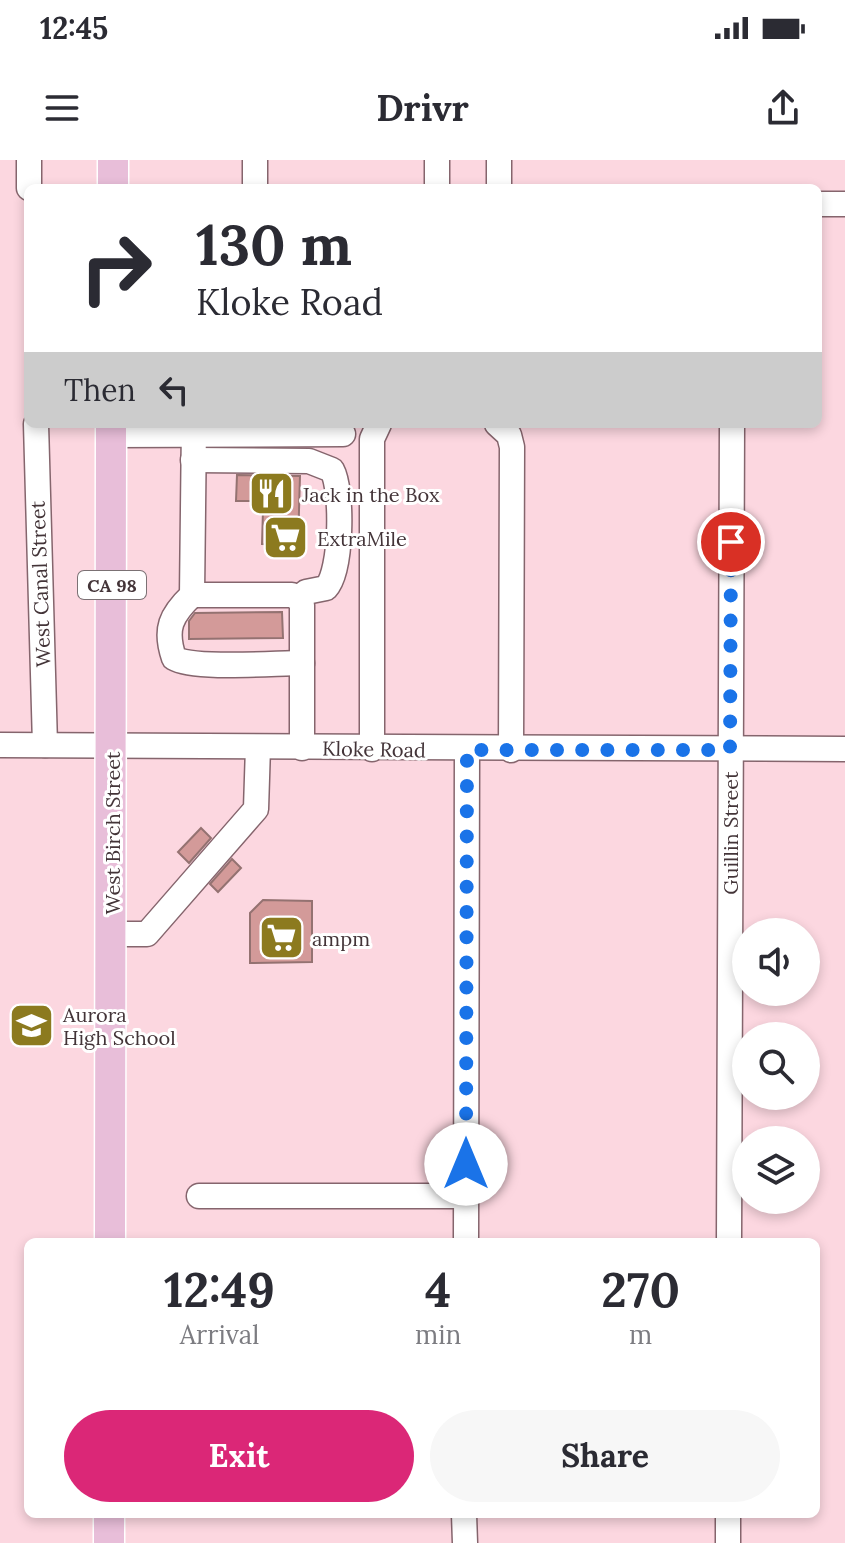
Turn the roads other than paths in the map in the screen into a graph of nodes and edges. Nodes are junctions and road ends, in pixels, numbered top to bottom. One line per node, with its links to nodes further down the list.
1 (29, 160): 6 (street)
2 (113, 160): 7 (main road)
3 (255, 160): 8 (street)
4 (437, 160): 9 (street)
5 (499, 160): 10 (street)
6 (29, 184)
7 (113, 184)
8 (255, 184)
9 (437, 184)
10 (499, 184)
11 (822, 204): 12 (street)
12 (845, 204)
13 (36, 428): 25 (street, West Canal Street)
14 (377, 428): 29 (street)
15 (501, 428): 32 (street)
16 (732, 428): 33 (street, Guillin Street)
17 (194, 429): 18 (street); 19 (street); 20 (street)
18 (111, 430): 26 (main road, West Birch Street / CA 98)
19 (343, 434)
20 (193, 460): 21 (street); 22 (street)
21 (192, 595): 22 (street); 23 (street)
22 (299, 599): 23 (street)
23 (302, 663): 28 (street)
24 (0, 745): 25 (street, Kloke Road)
25 (45, 745): 26 (street, Kloke Road)
26 (112, 746): 27 (street, Kloke Road); 34 (main road, West Birch Street / CA 98)
27 (258, 747): 28 (street, Kloke Road); 34 (street)
28 (302, 748): 29 (street, Kloke Road)
29 (372, 749): 31 (street, Kloke Road)
30 (845, 749): 33 (street, Kloke Road)
31 (467, 750): 32 (street, Kloke Road); 36 (street)
32 (511, 750): 33 (street, Kloke Road)
33 (730, 750): 39 (street, Guillin Street)
34 (112, 934): 37 (main road, West Birch Street / CA 98)
35 (199, 1196): 36 (street)
36 (466, 1196): 38 (street)
37 (110, 1238)
38 (466, 1238)
39 (729, 1238)
40 (109, 1518): 43 (main road)
41 (464, 1518): 44 (street)
42 (728, 1518): 45 (street)
43 (109, 1543)
44 (465, 1543)
45 (728, 1543)

